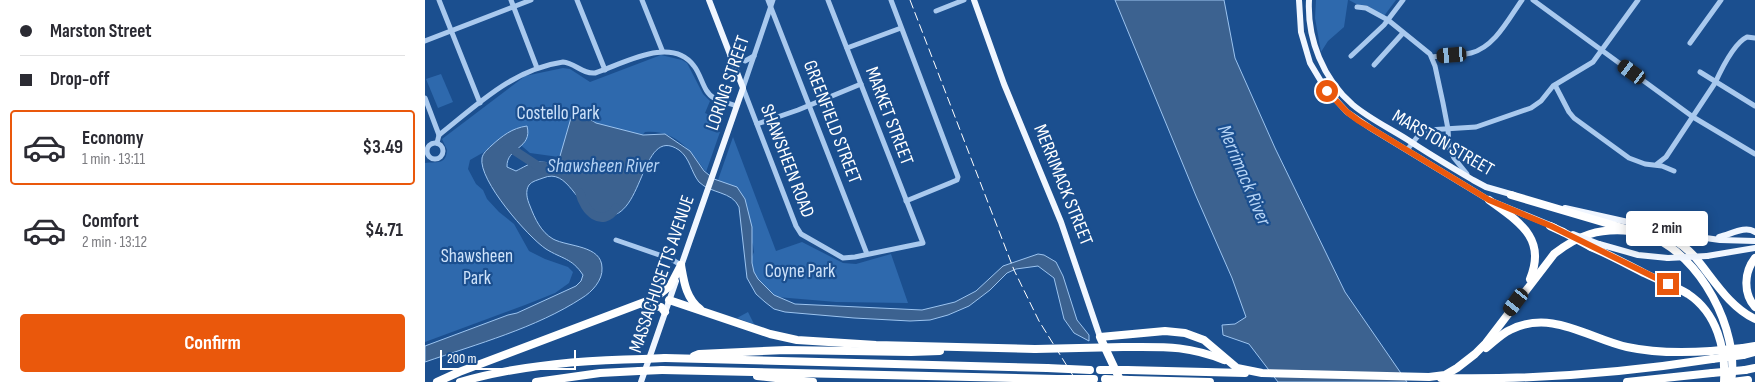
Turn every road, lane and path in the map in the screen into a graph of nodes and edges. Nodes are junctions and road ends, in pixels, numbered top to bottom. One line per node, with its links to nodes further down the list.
1 (439, 0): 26 (street)
2 (511, 0): 20 (street)
3 (531, 0): 20 (street)
4 (577, 0): 40 (street)
5 (642, 0): 32 (street)
6 (709, 0): 35 (main road)
7 (768, 0): 21 (street, GREENFIELD STREET)
8 (773, 0): 21 (street, LORING STREET)
9 (828, 0): 31 (street, MARKET STREET)
10 (891, 0): 25 (street)
11 (964, 0): 23 (street)
12 (975, 0): 88 (main road, MERRIMACK STREET)
13 (1299, 0): 58 (main road, MARSTON STREET)
14 (1309, 0): 57 (main road, MARSTON STREET)
15 (1403, 0): 24 (street)
16 (1522, 0): 37 (street)
17 (1533, 0): 33 (street)
18 (1638, 0): 33 (street)
19 (1721, 0): 30 (street)
20 (513, 7): 26 (street); 39 (street)
21 (771, 7): 34 (street, LORING STREET); 48 (street, GREENFIELD STREET)
22 (1357, 7): 24 (street)
23 (936, 11)
24 (1388, 20): 27 (street); 36 (street)
25 (901, 28): 31 (street); 66 (street)
26 (451, 31): 29 (street); 47 (street)
27 (1403, 33): 37 (street); 38 (street)
28 (1755, 38): 42 (street)
29 (425, 41)
30 (1690, 43)
31 (847, 48): 43 (street, MARKET STREET)
32 (662, 50): 40 (street); 49 (street, SHAWSHEEN ROAD)
33 (1602, 50): 44 (street); 52 (street)
34 (754, 55): 35 (street); 45 (street, LORING STREET)
35 (730, 56): 45 (main road)
36 (1351, 56)
37 (1432, 57): 54 (street)
38 (1374, 65)
39 (537, 68): 40 (street); 47 (street)
40 (605, 70)
41 (1700, 72): 42 (street)
42 (1715, 83): 50 (street); 52 (street)
43 (861, 84): 48 (street); 66 (street, MARKET STREET)
44 (1555, 85): 54 (street); 60 (street)
45 (743, 88): 49 (main road, LORING STREET); 53 (street, SHAWSHEEN ROAD)
46 (425, 98): 51 (street)
47 (479, 103): 55 (street)
48 (810, 105): 53 (street); 78 (street, GREENFIELD STREET)
49 (736, 106): 62 (main road, LORING STREET)
50 (1755, 106)
51 (427, 110): 55 (street)
52 (1693, 117): 59 (street); 60 (street)
53 (757, 124): 78 (street, SHAWSHEEN ROAD)
54 (1448, 128): 57 (street); 63 (street)
55 (439, 135): 56 (street)
56 (437, 143)
57 (1411, 143): 58 (street); 63 (main road, MARSTON STREET)
58 (1407, 150): 65 (main road, MARSTON STREET)
59 (1755, 154)
60 (1657, 164): 61 (street)
61 (1674, 171)
62 (712, 176): 80 (main road, MASSACHUSETTS AVENUE)
63 (1473, 180): 64 (main road, MARSTON STREET)
64 (1511, 195): 68 (main road, MARSTON STREET); 69 (highway)
65 (1489, 200): 67 (main road, MARSTON STREET); 81 (highway)
66 (906, 201): 74 (street, MARKET STREET)
67 (1551, 226): 75 (highway, bridge)
68 (1649, 226): 71 (main road, MARSTON STREET); 87 (highway)
69 (1630, 231): 81 (highway); 100 (highway)
70 (1755, 232): 71 (main road)
71 (1709, 239): 73 (main road, MARSTON STREET)
72 (616, 240): 80 (street)
73 (1755, 242): 77 (main road)
74 (923, 243): 78 (street, SHAWSHEEN ROAD)
75 (1595, 246): 77 (main road, bridge); 109 (highway)
76 (1755, 248): 77 (main road)
77 (1745, 250)
78 (867, 254)
79 (1755, 258): 84 (highway)
80 (681, 265): 82 (main road, MASSACHUSETTS AVENUE); 83 (highway); 86 (highway)
81 (1526, 289): 93 (highway)
82 (669, 300): 85 (main road, MASSACHUSETTS AVENUE); 86 (highway)
83 (641, 304): 85 (highway); 101 (highway)
84 (1755, 307)
85 (665, 312): 104 (main road, MASSACHUSETTS AVENUE)
86 (704, 312): 90 (highway)
87 (1755, 319)
88 (1100, 337): 96 (highway); 106 (highway, MERRIMACK STREET)
89 (1755, 346): 91 (highway)
90 (984, 349): 95 (highway); 96 (highway, bridge)
91 (1743, 351): 92 (highway); 94 (highway, bridge)
92 (1755, 352)
93 (1475, 354): 94 (highway); 96 (highway)
94 (1712, 355): 95 (highway, bridge)
95 (686, 358): 102 (highway, bridge)
96 (1228, 361)
97 (1755, 368): 108 (highway, bridge)
98 (722, 371): 103 (highway, bridge); 105 (highway); 107 (highway, bridge)
99 (1752, 379): 100 (highway, bridge)
100 (1733, 380)
101 (437, 382)
102 (460, 382)
103 (536, 382)
104 (641, 382)
105 (813, 382)
106 (1121, 382)
107 (1210, 382)
108 (1627, 382)
109 (1724, 382)

